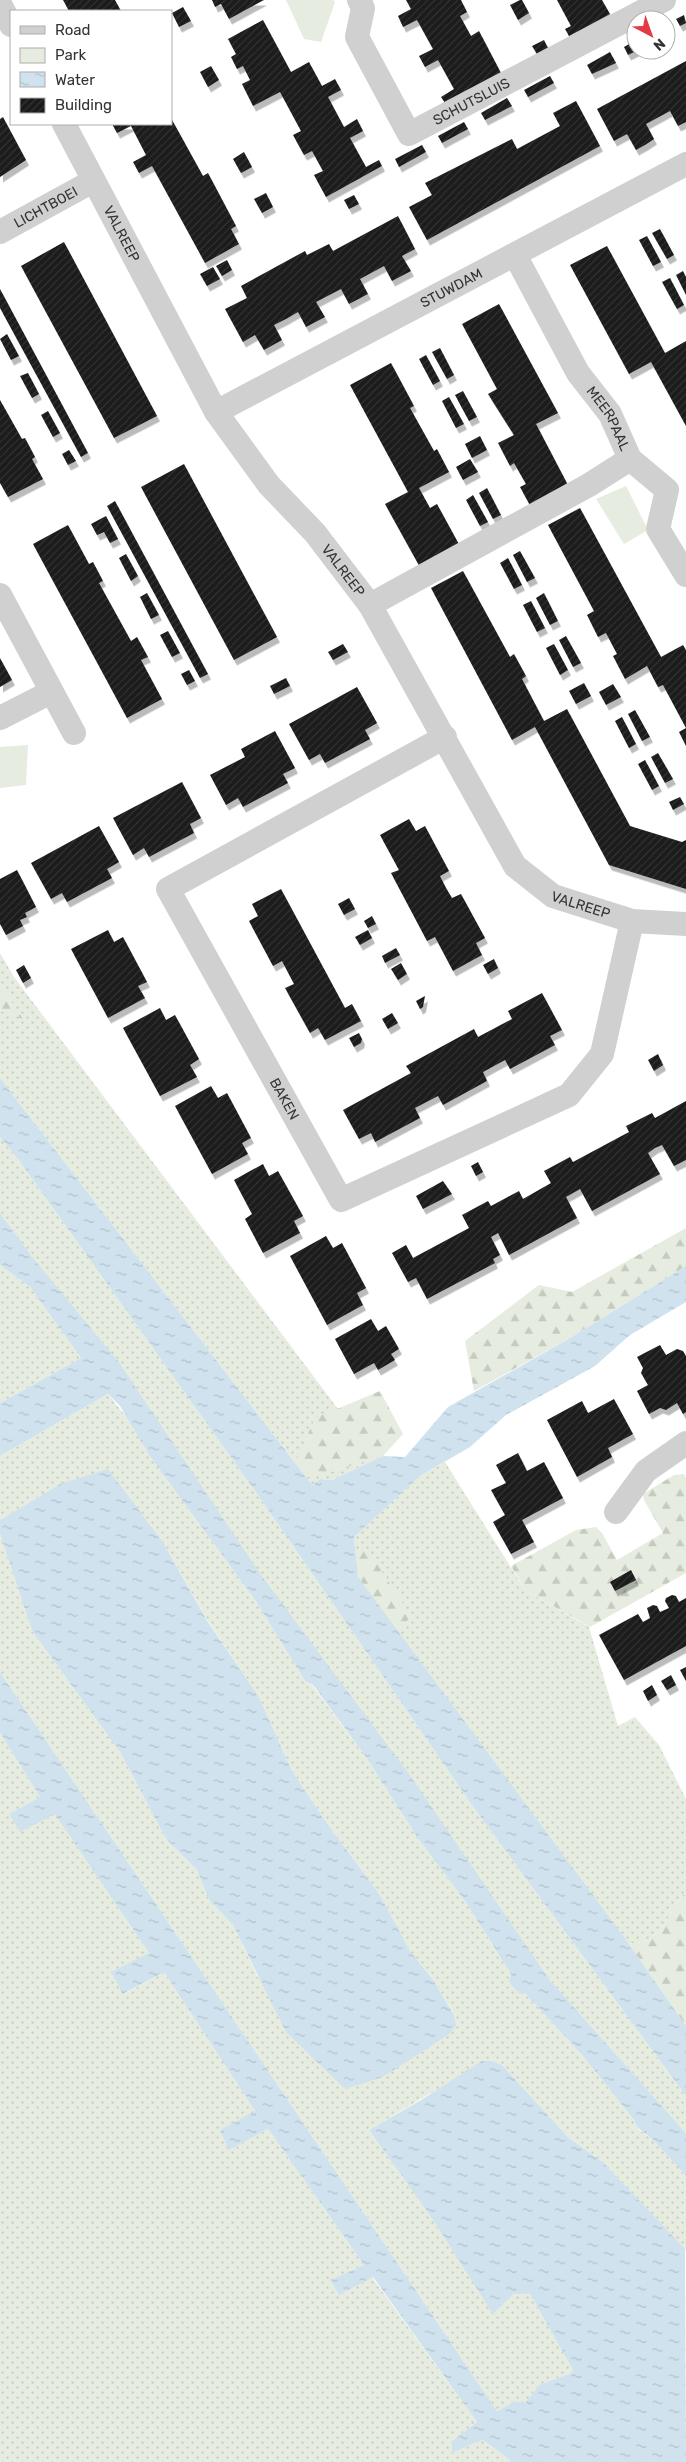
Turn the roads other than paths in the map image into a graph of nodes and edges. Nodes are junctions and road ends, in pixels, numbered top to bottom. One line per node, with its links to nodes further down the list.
1 (359, 0): 2 (street, SCHUTSLUIS)
2 (664, 0)
3 (0, 4): 4 (street)
4 (10, 24)
5 (65, 125): 7 (street, VALREEP)
6 (686, 164): 9 (street, STUWDAM)
7 (93, 181): 8 (street, LICHTBOEI); 10 (street, VALREEP)
8 (0, 232)
9 (515, 255): 10 (street, STUWDAM); 11 (street, MEERPAAL)
10 (216, 412): 15 (street, VALREEP)
11 (630, 459): 12 (street, MEERPAAL); 15 (street)
12 (677, 487): 13 (street, MEERPAAL)
13 (686, 575)
14 (0, 595): 16 (street)
15 (370, 605): 19 (street, VALREEP)
16 (51, 692): 17 (street); 18 (street)
17 (0, 718)
18 (74, 733)
19 (445, 737): 20 (street, VALREEP); 20 (street, BAKEN)
20 (632, 921): 21 (street, VALREEP)
21 (686, 924)
22 (686, 1443): 23 (street)
23 (616, 1512)

